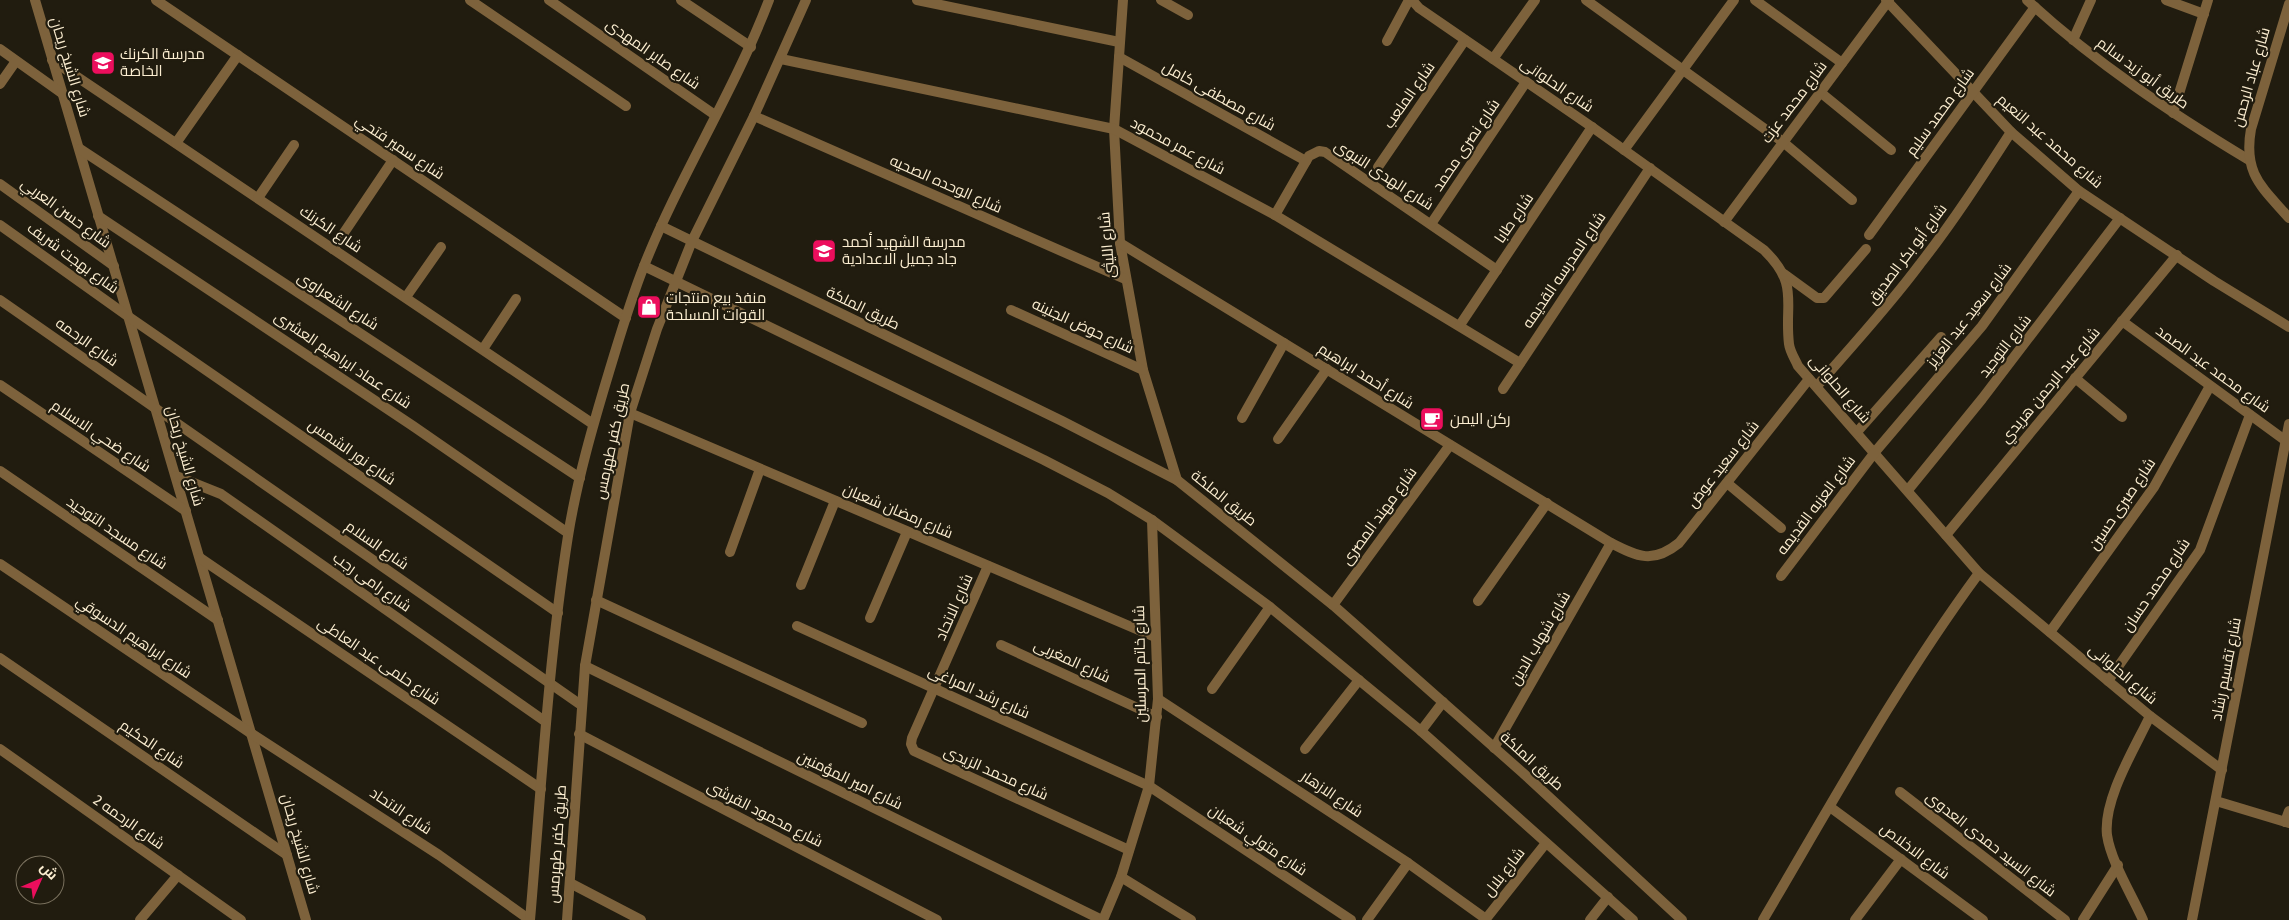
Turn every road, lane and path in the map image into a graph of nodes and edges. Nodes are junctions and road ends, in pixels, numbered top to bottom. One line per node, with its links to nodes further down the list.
1 (34, 0): 35 (street, شارع الشيخ ريحان)
2 (156, 0): 31 (street, شارع سمير فتحي)
3 (470, 0): 44 (street)
4 (550, 0): 46 (street, شارع صابر المهدى)
5 (681, 0): 29 (street)
6 (769, 0): 29 (street, طريق كفر طهرمس)
7 (806, 0): 33 (street, طريق كفر طهرمس)
8 (917, 0): 28 (street)
9 (1123, 0): 28 (street, شارع الليثى)
10 (1161, 0): 24 (street)
11 (1410, 0): 25 (street, شارع الحلوانى); 27 (street)
12 (1535, 0): 34 (street)
13 (1586, 0): 38 (street)
14 (1734, 0): 38 (street)
15 (1755, 0): 37 (street)
16 (1888, 0): 37 (street, شارع محمد عزت); 42 (street, شارع محمد عبد النعيم)
17 (2027, 0): 22 (street, طريق أبو زيد سالم)
18 (2091, 0): 26 (street)
19 (2166, 0): 23 (street)
20 (2208, 0): 23 (street)
21 (2289, 4): 58 (street, شارع عباد الرحمن)
22 (2035, 7): 26 (street, طريق أبو زيد سالم); 42 (street, شارع محمد سليم)
23 (2204, 14): 45 (street)
24 (1188, 16)
25 (1466, 40): 34 (street, شارع الحلوانى); 60 (street, شارع الملعب)
26 (2073, 40): 45 (street, طريق أبو زيد سالم)
27 (1387, 41)
28 (1119, 42): 32 (street, شارع الليثى)
29 (752, 47): 46 (street, طريق كفر طهرمس)
30 (0, 49): 36 (street)
31 (238, 55): 52 (street); 57 (street, شارع سمير فتحي)
32 (1118, 57): 49 (street, شارع الليثى); 59 (street, شارع مصطفى كامل)
33 (781, 59): 47 (street, طريق كفر طهرمس); 49 (street, شارع عمر محمود)
34 (1493, 59): 39 (street, شارع الحلوانى)
35 (52, 60): 43 (street, شارع الشيخ ريحان); 52 (street, شارع الكرنك)
36 (16, 61): 40 (street); 43 (street)
37 (1842, 63): 41 (street, شارع محمد عزت)
38 (1682, 70): 51 (street); 55 (street)
39 (1526, 82): 48 (street, شارع الحلوانى); 71 (street, شارع نصرى محمد)
40 (0, 84)
41 (1820, 92): 51 (street, شارع محمد عزت); 56 (street)
42 (1973, 92): 50 (street, شارع محمد عبد النعيم); 74 (street, شارع محمد سليم)
43 (63, 94): 54 (street, شارع الشيخ ريحان)
44 (626, 106)
45 (2172, 114): 58 (street, طريق أبو زيد سالم)
46 (715, 115): 73 (street, طريق كفر طهرمس)
47 (754, 116): 75 (street, طريق كفر طهرمس); 85 (street, شارع الوحده الصحيه)
48 (1592, 127): 55 (street, شارع الحلوانى); 83 (street, شارع طابا)
49 (1114, 129): 66 (street, شارع عمر محمود); 76 (street, شارع الليثى)
50 (2011, 132): 63 (street, شارع محمد عبد النعيم); 103 (street, شارع أبو بكر الصديق)
51 (1783, 142): 65 (street); 70 (street, شارع محمد عزت)
52 (176, 143): 64 (street, شارع الكرنك)
53 (294, 146): 64 (street)
54 (80, 149): 67 (street, شارع الشيخ ريحان); 122 (street, شارع الشعراوى)
55 (1624, 150): 61 (street, شارع الحلوانى)
56 (1891, 150)
57 (393, 160): 78 (street); 92 (street, شارع سمير فتحي)
58 (2248, 160): 69 (street)
59 (1306, 161): 66 (street); 71 (street, شارع الهدى النبوى)
60 (1378, 167)
61 (1650, 168): 70 (street, شارع الحلوانى); 99 (street, شارع المدرسه القديمه)
62 (0, 184): 81 (street, شارع حسن العربي)
63 (2079, 191): 68 (street, شارع محمد عبد النعيم); 118 (street, شارع سعيد عبد العزيز)
64 (258, 198): 78 (street, شارع الكرنك)
65 (1852, 200)
66 (1275, 215): 94 (street, شارع عمر محمود)
67 (98, 216): 81 (street, شارع الشيخ ريحان); 134 (street, شارع عماد ابراهيم العشرى)
68 (2120, 218): 80 (street, شارع محمد عبد النعيم); 127 (street, شارع التوحيد)
69 (2289, 218)
70 (1724, 222): 84 (street, شارع الحلوانى)
71 (1431, 224): 83 (street, شارع الهدى النبوى)
72 (0, 225): 91 (street, شارع بهجت شريف)
73 (661, 226): 75 (street, طريق الملكة); 82 (street, طريق كفر طهرمس)
74 (1869, 235)
75 (692, 241): 86 (street, طريق كفر طهرمس); 124 (street, طريق الملكة)
76 (1120, 243): 85 (street, شارع الليثى); 97 (street, شارع أحمد ابراهيم)
77 (441, 247): 87 (street)
78 (333, 249): 87 (street, شارع الكرنك)
79 (1866, 249): 84 (street)
80 (2177, 255): 93 (street, شارع عبد الرحمن هريدي); 95 (street, شارع محمد عبد النعيم)
81 (114, 266): 91 (street, شارع الشيخ ريحان)
82 (644, 266): 86 (street); 92 (street, طريق كفر طهرمس)
83 (1497, 270): 94 (street, شارع طابا)
84 (1784, 274): 103 (street, شارع الحلوانى)
85 (1125, 279): 101 (street, شارع الليثى)
86 (676, 280): 108 (street, طريق كفر طهرمس); 131 (street)
87 (406, 298): 98 (street, شارع الكرنك)
88 (516, 299): 98 (street)
89 (0, 300): 107 (street, شارع الرحمه)
90 (1010, 310): 101 (street, شارع حوض الجنينه)
91 (129, 316): 107 (street, شارع الشيخ ريحان); 149 (street, شارع نور الشمس)
92 (626, 318): 112 (street, طريق كفر طهرمس)
93 (2122, 322): 102 (street, شارع عبد الرحمن هريدي); 105 (street, شارع محمد عبد الصمد)
94 (1460, 325): 99 (street, شارع عمر محمود)
95 (2289, 327)
96 (1941, 337): 114 (street)
97 (1284, 343): 100 (street, شارع أحمد ابراهيم); 111 (street)
98 (483, 349): 112 (street, شارع الكرنك)
99 (1520, 363): 106 (street, شارع المدرسه القديمه)
100 (1327, 369): 115 (street); 117 (street, شارع أحمد ابراهيم)
101 (1142, 370): 124 (street, شارع الليثى)
102 (2075, 378): 110 (street); 135 (street, شارع عبد الرحمن هريدي)
103 (1813, 383): 114 (street, شارع الحلوانى); 126 (street, شارع سعيد عوض)
104 (0, 385): 130 (street, شارع ضحي الاسلام)
105 (2210, 386): 109 (street, شارع محمد عبد الصمد); 153 (street, شارع صبرى حسين)
106 (1503, 389)
107 (156, 409): 121 (street, شارع الشيخ ريحان); 160 (street, شارع السلام)
108 (630, 413): 119 (street, شارع رمضان شعبان); 145 (street, طريق كفر طهرمس)
109 (2250, 416): 116 (street, شارع محمد عبد الصمد); 159 (street, شارع محمد حسان)
110 (2122, 417)
111 (1242, 418)
112 (594, 424): 122 (street, طريق كفر طهرمس)
113 (2289, 424): 116 (street, شارع تقسيم رشاد)
114 (1857, 432): 118 (street, شارع الحلوانى)
115 (1278, 439)
116 (2286, 441): 123 (street, شارع تقسيم رشاد)
117 (1450, 445): 129 (street, شارع أحمد ابراهيم); 147 (street, شارع مهند المصرى)
118 (1875, 452): 127 (street, شارع الحلوانى); 143 (street, شارع العزبه القديمه)
119 (760, 469): 128 (street, شارع رمضان شعبان); 137 (street)
120 (0, 471): 151 (street, شارع مسجد التوحيد)
121 (176, 476): 130 (street, شارع الشيخ ريحان); 168 (street, شارع رامى رجب)
122 (580, 478): 134 (street, طريق كفر طهرمس)
123 (2278, 479): 125 (street); 176 (street, شارع تقسيم رشاد)
124 (1177, 480): 147 (street, طريق الملكة)
125 (2289, 482)
126 (1726, 483): 132 (street); 139 (street, شارع سعيد عوض)
127 (1908, 490): 135 (street, شارع الحلوانى)
128 (835, 501): 133 (street, شارع رمضان شعبان); 144 (street)
129 (1547, 503): 136 (street, شارع أحمد ابراهيم); 146 (street)
130 (186, 511): 138 (street, شارع الشيخ ريحان)
131 (1152, 520): 148 (street); 154 (street, شارع خاتم المرسلين)
132 (1781, 528)
133 (907, 532): 141 (street, شارع رمضان شعبان); 150 (street)
134 (568, 534): 149 (street, طريق كفر طهرمس)
135 (1946, 535): 142 (street, شارع الحلوانى)
136 (1611, 543): 139 (street, شارع أحمد ابراهيم); 173 (street, شارع شهاب الدين)
137 (730, 552)
138 (200, 558): 151 (street, شارع الشيخ ريحان); 178 (street, شارع حلمى عبد العاطى)
139 (1652, 558)
140 (0, 564): 171 (street, شارع ابراهيم الدسوقي)
141 (988, 566): 154 (street, شارع رمضان شعبان); 161 (street, شارع الاتحاد)
142 (1979, 574): 153 (street, شارع الحلوانى); 181 (street)
143 (1781, 576)
144 (801, 585)
145 (596, 600): 157 (street, طريق كفر طهرمس); 169 (street)
146 (1478, 601)
147 (1333, 604): 164 (street, طريق الملكة)
148 (1270, 607): 158 (street); 162 (street)
149 (558, 613): 160 (street, طريق كفر طهرمس)
150 (870, 618)
151 (218, 620): 171 (street, شارع الشيخ ريحان)
152 (797, 626): 161 (street, شارع رشد المراغى)
153 (2050, 632): 159 (street, شارع الحلوانى)
154 (1155, 637): 163 (street, شارع خاتم المرسلين)
155 (1001, 645): 166 (street, شارع المغربى)
156 (0, 658): 186 (street, شارع الحكيم)
157 (585, 666): 165 (street, طريق كفر طهرمس); 202 (street, شارع امير المؤمنين)
158 (1359, 680): 170 (street); 175 (street)
159 (2108, 681): 167 (street, شارع الحلوانى)
160 (549, 683): 165 (street, شارع السلام); 168 (street, طريق كفر طهرمس)
161 (934, 688): 177 (street, شارع رشد المراغى); 185 (street, شارع محمد الزيدى)
162 (1212, 689)
163 (1158, 698): 166 (street, شارع خاتم المرسلين); 188 (street, شارع الازهار)
164 (1443, 702): 170 (street); 173 (street, طريق الملكة)
165 (581, 705): 172 (street, طريق كفر طهرمس)
166 (1157, 716): 177 (street, شارع خاتم المرسلين)
167 (2150, 716): 176 (street, شارع الحلوانى); 189 (street)
168 (546, 722): 178 (street, طريق كفر طهرمس)
169 (862, 723)
170 (1422, 731): 184 (street)
171 (252, 734): 186 (street, شارع الشيخ ريحان); 198 (street, شارع الاتحاد)
172 (579, 734): 192 (street, طريق كفر طهرمس); 201 (street, شارع محمود القرشى)
173 (1494, 748): 208 (street, طريق الملكة)
174 (0, 749): 190 (street, شارع الرحمه 2)
175 (1305, 749)
176 (2222, 770): 180 (street, شارع تقسيم رشاد)
177 (1149, 786): 185 (street, شارع خاتم المرسلين); 204 (street, شارع متولي شعبان)
178 (541, 789): 198 (street, طريق كفر طهرمس)
179 (1900, 792): 212 (street, شارع السيد حمدى العدوى)
180 (2216, 800): 183 (street); 215 (street, شارع تقسيم رشاد)
181 (1830, 807): 187 (street, شارع الاخلاص); 209 (street)
182 (2289, 811): 183 (street)
183 (2287, 823)
184 (1546, 843): 193 (street); 194 (street, شارع بلال)
185 (1129, 850): 191 (street, شارع خاتم المرسلين)
186 (287, 855): 197 (street, شارع الشيخ ريحان)
187 (1901, 859): 210 (street); 211 (street, شارع الاخلاص)
188 (1408, 863): 194 (street, شارع الازهار); 205 (street)
189 (2118, 865): 213 (street); 214 (street)
190 (178, 876): 195 (street); 196 (street, شارع الرحمه 2)
191 (1121, 877): 202 (street, شارع خاتم المرسلين); 203 (street)
192 (570, 883): 199 (street, طريق كفر طهرمس); 200 (street)
193 (1608, 897): 206 (street); 207 (street)
194 (1486, 919)
195 (140, 920)
196 (241, 920)
197 (306, 920)
198 (530, 920)
199 (567, 920)
200 (641, 920)
201 (937, 920)
202 (1102, 920)
203 (1191, 920)
204 (1351, 920)
205 (1367, 920)
206 (1590, 920)
207 (1633, 920)
208 (1682, 920)
209 (1763, 920)
210 (1855, 920)
211 (1983, 920)
212 (2064, 920)
213 (2083, 920)
214 (2143, 920)
215 (2192, 920)

